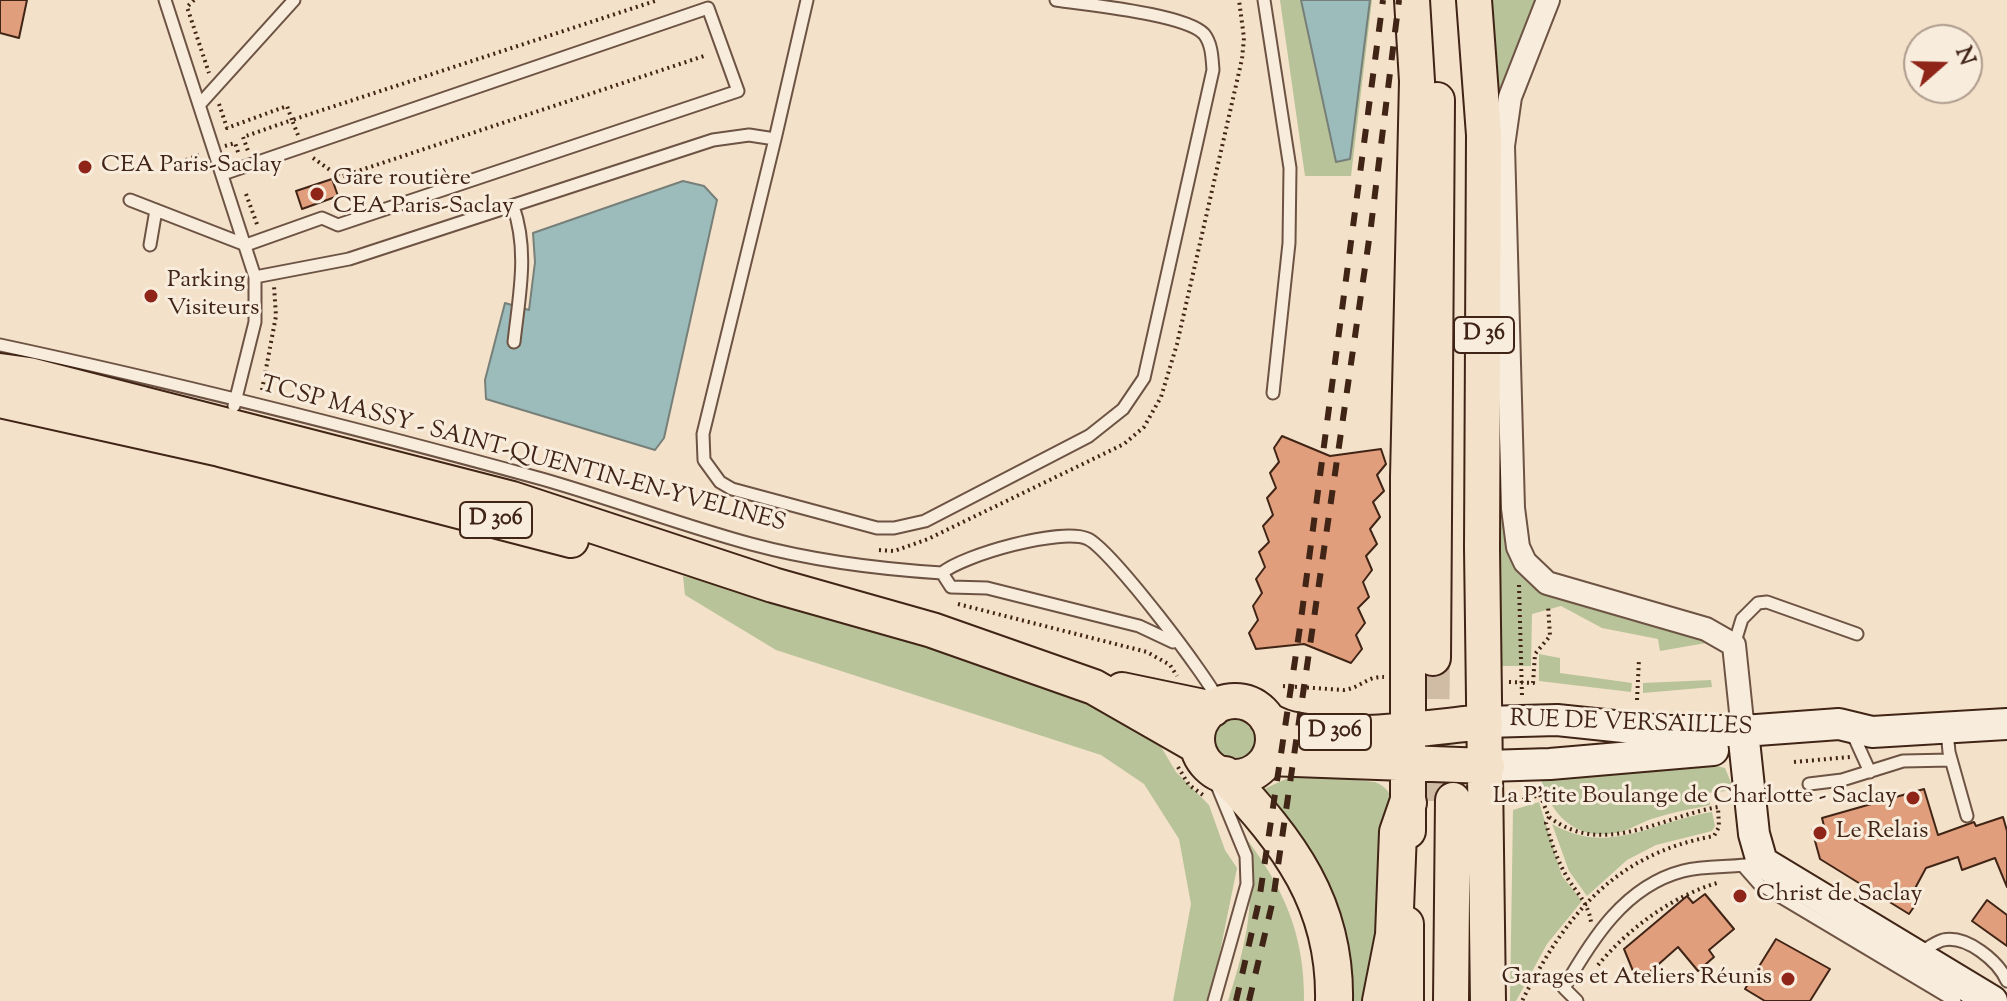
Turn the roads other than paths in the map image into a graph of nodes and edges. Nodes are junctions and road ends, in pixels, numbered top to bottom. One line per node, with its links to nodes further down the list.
1 (165, 0): 11 (lane)
2 (294, 0): 11 (lane)
3 (807, 0): 12 (lane)
4 (1056, 0): 12 (lane)
5 (1264, 0): 23 (lane)
6 (1412, 0): 35 (main road)
7 (1430, 0): 8 (main road, D 36)
8 (1456, 0)
9 (1474, 0): 33 (main road, D 36)
10 (1548, 0): 29 (street)
11 (200, 104): 13 (lane)
12 (775, 139): 15 (lane)
13 (223, 174): 18 (lane); 18 (lane)
14 (130, 200): 16 (lane)
15 (513, 206): 19 (lane); 20 (lane)
16 (156, 210): 17 (lane); 18 (lane)
17 (150, 245)
18 (246, 245): 19 (lane)
19 (255, 277): 25 (lane)
20 (514, 342)
21 (0, 345): 25 (lane, TCSP MASSY - SAINT-QUENTIN-EN-YVELINES)
22 (0, 371): 25 (main road, D 306)
23 (1273, 393)
24 (0, 400): 25 (main road, D 306)
25 (228, 425): 26 (lane, TCSP MASSY - SAINT-QUENTIN-EN-YVELINES); 30 (main road, D 306)
26 (942, 573): 28 (lane); 28 (lane)
27 (1857, 634): 29 (lane)
28 (1178, 645): 31 (lane)
29 (1734, 645): 38 (street)
30 (1094, 687): 31 (main road, D 306); 41 (main road, D 306)
31 (1217, 707): 32 (main road); 41 (main road)
32 (1267, 719): 35 (main road, D 306); 39 (main road)
33 (1485, 722): 35 (main road, D 306); 38 (main road, RUE DE VERSAILLES); 43 (main road, D 36)
34 (2007, 724): 36 (main road, RUE DE VERSAILLES)
35 (1407, 728): 42 (main road)
36 (1947, 729): 37 (main road, RUE DE VERSAILLES); 40 (lane)
37 (1863, 736): 38 (main road, RUE DE VERSAILLES); 44 (lane)
38 (1744, 740): 43 (main road, RUE DE VERSAILLES); 48 (main road)
39 (1268, 758): 41 (main road); 42 (main road)
40 (1951, 760): 44 (lane); 47 (lane)
41 (1210, 762): 51 (lane); 52 (highway)
42 (1408, 764): 43 (main road); 46 (main road)
43 (1487, 766): 57 (main road, D 36)
44 (1870, 772): 45 (lane)
45 (1809, 784)
46 (1430, 801): 53 (highway); 54 (main road); 55 (main road); 56 (main road)
47 (1967, 816)
48 (1753, 864): 49 (main road); 58 (lane); 59 (lane)
49 (1918, 954): 50 (lane); 60 (main road)
50 (2007, 981)
51 (1214, 1001)
52 (1334, 1001)
53 (1381, 1001)
54 (1406, 1001)
55 (1429, 1001)
56 (1451, 1001)
57 (1488, 1001)
58 (1577, 1001)
59 (1955, 1001)
60 (1992, 1001)

